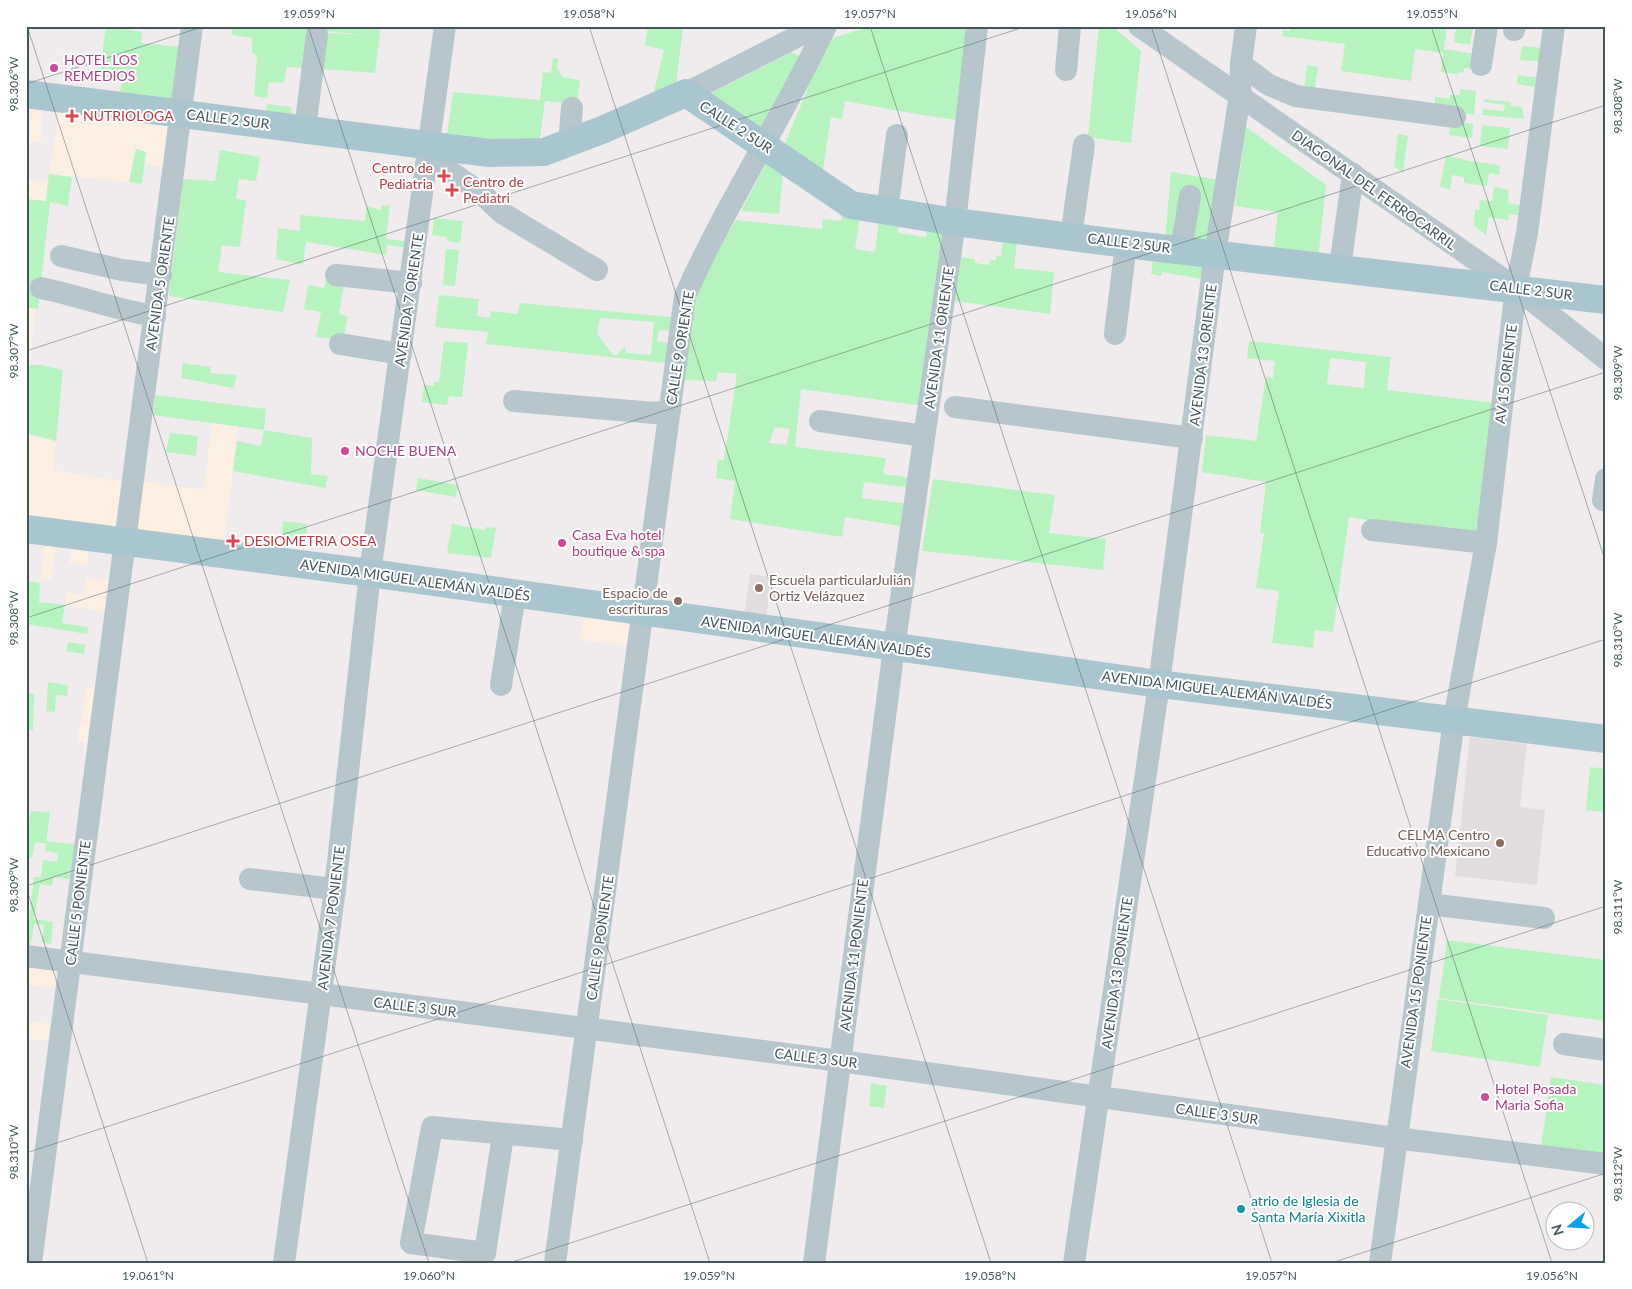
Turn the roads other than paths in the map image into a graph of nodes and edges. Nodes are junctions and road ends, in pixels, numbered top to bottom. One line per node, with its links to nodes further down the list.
1 (192, 26): 19 (street, AVENIDA 5 ORIENTE)
2 (445, 26): 26 (street, AVENIDA 7 ORIENTE)
3 (818, 26): 15 (street)
4 (826, 26): 24 (street, CALLE 9 ORIENTE)
5 (977, 26): 30 (street, AVENIDA 11 ORIENTE)
6 (1070, 26): 14 (street)
7 (1139, 26): 17 (street, DIAGONAL DEL FERROCARRIL)
8 (1246, 26): 12 (street, AVENIDA 13 ORIENTE)
9 (1487, 26): 13 (street)
10 (1554, 26): 42 (street, AV 15 ORIENTE)
11 (317, 34): 21 (street)
12 (1241, 64): 17 (street, AVENIDA 13 ORIENTE); 20 (street)
13 (1481, 65)
14 (1066, 70)
15 (686, 93): 23 (main road, CALLE 2 SUR); 24 (main road, CALLE 2 SUR)
16 (26, 94): 19 (main road, CALLE 2 SUR)
17 (1240, 95): 27 (street, DIAGONAL DEL FERROCARRIL); 34 (street, AVENIDA 13 ORIENTE)
18 (572, 108): 23 (street)
19 (182, 114): 21 (main road, CALLE 2 SUR); 38 (street, AVENIDA 5 ORIENTE)
20 (1455, 117)
21 (305, 129): 26 (main road, CALLE 2 SUR)
22 (897, 135): 29 (street)
23 (569, 144): 26 (main road, CALLE 2 SUR)
24 (764, 145): 29 (main road, CALLE 2 SUR); 51 (street, CALLE 9 ORIENTE)
25 (1084, 145): 31 (street)
26 (429, 151): 37 (street); 40 (street, AVENIDA 7 ORIENTE)
27 (1353, 174): 36 (street); 42 (street, DIAGONAL DEL FERROCARRIL)
28 (1190, 196): 33 (street)
29 (887, 212): 30 (main road, CALLE 2 SUR)
30 (956, 222): 31 (main road, CALLE 2 SUR); 53 (street, AVENIDA 11 ORIENTE)
31 (1071, 236): 32 (main road, CALLE 2 SUR)
32 (1126, 244): 33 (main road, CALLE 2 SUR); 45 (street)
33 (1181, 250): 34 (main road, CALLE 2 SUR)
34 (1215, 254): 36 (main road, CALLE 2 SUR); 54 (street, AVENIDA 13 ORIENTE)
35 (61, 256): 38 (street)
36 (1340, 267): 42 (main road, CALLE 2 SUR)
37 (597, 270)
38 (161, 275): 44 (street, AVENIDA 5 ORIENTE)
39 (336, 275): 40 (street)
40 (411, 283): 47 (street, AVENIDA 7 ORIENTE)
41 (41, 288): 44 (street)
42 (1516, 288): 43 (main road, CALLE 2 SUR); 48 (street, DIAGONAL DEL FERROCARRIL); 58 (street, AV 15 ORIENTE)
43 (1606, 300)
44 (155, 316): 57 (street, AVENIDA 5 ORIENTE)
45 (1114, 334)
46 (340, 344): 47 (street)
47 (401, 354): 59 (street, AVENIDA 7 ORIENTE)
48 (1606, 359)
49 (514, 401): 51 (street)
50 (955, 407): 54 (street)
51 (670, 411): 61 (street, CALLE 9 ORIENTE)
52 (820, 421): 53 (street)
53 (924, 436): 62 (street, AVENIDA 11 ORIENTE)
54 (1192, 438): 63 (street, AVENIDA 13 ORIENTE)
55 (26, 529): 57 (main road, AVENIDA MIGUEL ALEMÁN VALDÉS)
56 (1372, 530): 58 (street)
57 (125, 542): 59 (main road, AVENIDA MIGUEL ALEMÁN VALDÉS); 72 (street, CALLE 5 PONIENTE)
58 (1486, 543): 65 (street, AV 15 ORIENTE)
59 (370, 573): 60 (main road, AVENIDA MIGUEL ALEMÁN VALDÉS); 68 (street, AVENIDA 7 PONIENTE)
60 (515, 594): 61 (main road, AVENIDA MIGUEL ALEMÁN VALDÉS); 64 (street)
61 (643, 613): 62 (main road, AVENIDA MIGUEL ALEMÁN VALDÉS); 74 (street, CALLE 9 PONIENTE)
62 (894, 648): 63 (main road, AVENIDA MIGUEL ALEMÁN VALDÉS); 77 (street, AVENIDA 11 PONIENTE)
63 (1160, 684): 65 (main road, AVENIDA MIGUEL ALEMÁN VALDÉS); 78 (street, AVENIDA 13 PONIENTE)
64 (501, 686)
65 (1454, 720): 66 (main road, AVENIDA MIGUEL ALEMÁN VALDÉS); 69 (street, AVENIDA 15 PONIENTE)
66 (1606, 739)
67 (250, 880): 68 (street)
68 (335, 889): 73 (street, AVENIDA 7 PONIENTE)
69 (1429, 904): 70 (street); 80 (street, AVENIDA 15 PONIENTE)
70 (1544, 918)
71 (26, 956): 72 (street, CALLE 3 SUR)
72 (71, 962): 73 (street, CALLE 3 SUR); 83 (street, CALLE 5 PONIENTE)
73 (321, 995): 74 (street, CALLE 3 SUR); 84 (street, AVENIDA 7 PONIENTE)
74 (588, 1029): 77 (street, CALLE 3 SUR); 81 (street, CALLE 9 PONIENTE)
75 (1564, 1044): 76 (street)
76 (1606, 1050)
77 (840, 1061): 78 (street, CALLE 3 SUR); 86 (street, AVENIDA 11 PONIENTE)
78 (1098, 1098): 80 (street, CALLE 3 SUR); 87 (street, AVENIDA 13 PONIENTE)
79 (504, 1135): 79 (street); 81 (street)
80 (1395, 1138): 82 (street, CALLE 3 SUR); 88 (street, AVENIDA 15 PONIENTE)
81 (572, 1140): 85 (street, CALLE 9 PONIENTE)
82 (1606, 1164)
83 (31, 1263)
84 (284, 1263)
85 (555, 1263)
86 (814, 1263)
87 (1074, 1263)
88 (1380, 1263)

